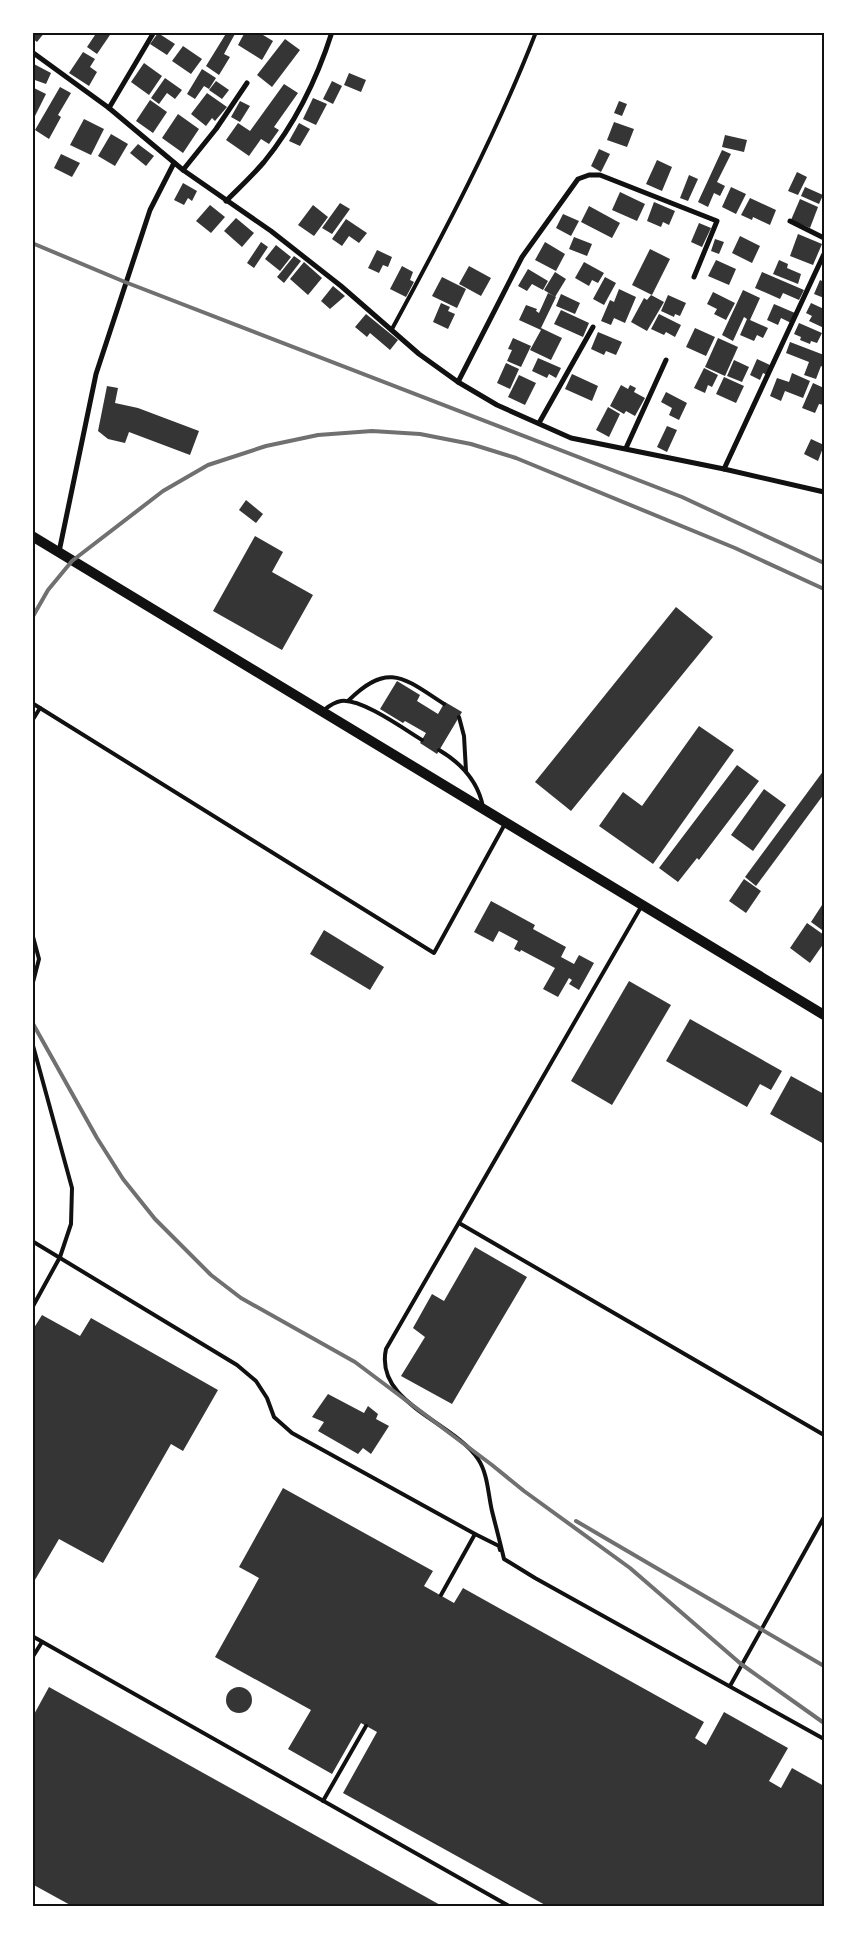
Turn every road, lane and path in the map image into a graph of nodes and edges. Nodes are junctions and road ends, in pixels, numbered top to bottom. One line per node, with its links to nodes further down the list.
1 (154, 32): 6 (street)
2 (332, 32): 9 (street)
3 (536, 32): 15 (lane)
4 (32, 52): 6 (street)
5 (247, 84): 8 (street)
6 (109, 108): 7 (street)
7 (174, 163): 8 (street); 23 (street)
8 (183, 170): 9 (street)
9 (226, 201): 15 (street)
10 (790, 221): 11 (street)
11 (824, 238)
12 (824, 254): 20 (street)
13 (694, 277): 17 (street)
14 (593, 327): 18 (street)
15 (392, 329): 17 (street)
16 (666, 360): 19 (street)
17 (458, 382): 18 (street)
18 (539, 423): 19 (street)
19 (626, 448): 20 (street)
20 (724, 469): 21 (street)
21 (824, 492)
22 (32, 536): 23 (main road)
23 (59, 552): 28 (main road)
24 (348, 701): 26 (lane); 28 (lane); 31 (lane)
25 (32, 703): 27 (lane)
26 (444, 704)
27 (40, 708): 30 (lane); 35 (lane)
28 (322, 712): 34 (main road)
29 (460, 717): 33 (lane)
30 (32, 721)
31 (422, 740)
32 (439, 750): 33 (lane)
33 (466, 771): 34 (lane)
34 (483, 809): 35 (main road)
35 (506, 822): 36 (main road)
36 (642, 905): 39 (main road); 41 (lane)
37 (32, 933): 38 (lane)
38 (32, 986)
39 (824, 1015)
40 (32, 1042): 43 (lane)
41 (459, 1223): 45 (lane); 48 (lane)
42 (32, 1241): 43 (lane)
43 (60, 1257): 44 (lane); 47 (lane)
44 (32, 1308)
45 (824, 1435)
46 (824, 1518): 53 (lane)
47 (475, 1534): 48 (lane); 49 (lane)
48 (504, 1559): 53 (lane)
49 (440, 1595)
50 (32, 1636): 51 (lane)
51 (42, 1642): 52 (lane); 56 (lane)
52 (32, 1658)
53 (730, 1686): 55 (lane)
54 (366, 1726): 56 (lane)
55 (824, 1739)
56 (323, 1801): 57 (lane)
57 (509, 1906)

